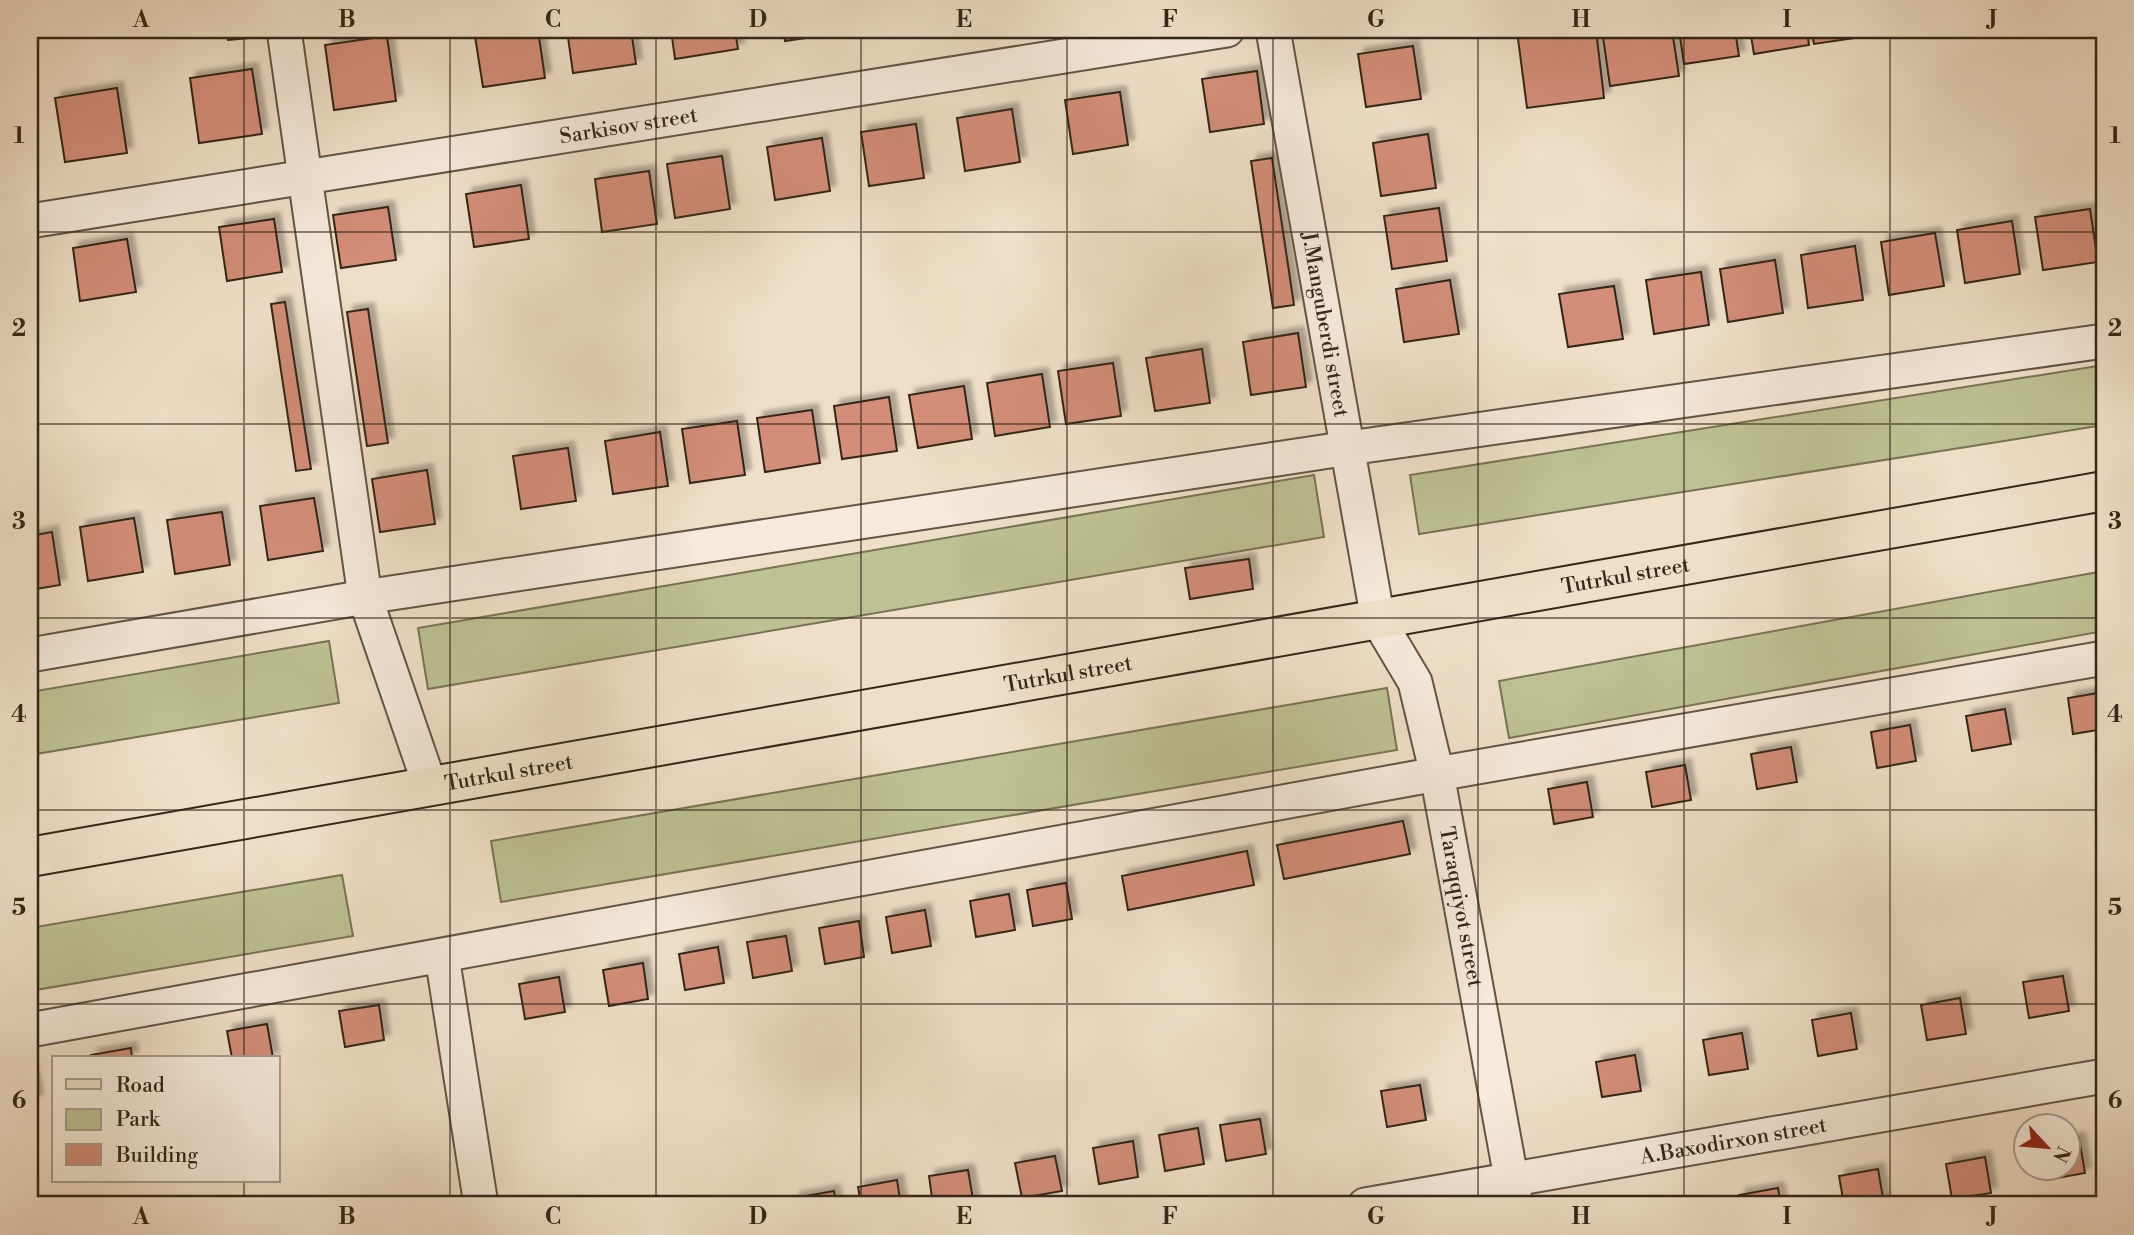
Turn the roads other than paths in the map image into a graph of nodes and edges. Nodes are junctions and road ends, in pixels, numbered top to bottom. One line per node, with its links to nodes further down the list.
1 (284, 30): 4 (street)
2 (1227, 30): 4 (street, Sarkisov street)
3 (1273, 30): 7 (street, J.Manguberdi street)
4 (304, 178): 5 (street, Sarkisov street); 9 (street)
5 (30, 221)
6 (2104, 341): 7 (street)
7 (1349, 448): 9 (street); 10 (street, J.Manguberdi street)
8 (2104, 491): 10 (main road, Tutrkul street)
9 (365, 597): 11 (street); 14 (street)
10 (1378, 620): 13 (street, Taraqqiyot street); 14 (main road, Tutrkul street)
11 (30, 655)
12 (2104, 658): 13 (street)
13 (1437, 774): 16 (street); 19 (street, Taraqqiyot street)
14 (430, 786): 15 (main road, Tutrkul street)
15 (30, 857)
16 (442, 956): 17 (street); 20 (street)
17 (30, 1030)
18 (2104, 1076): 19 (street, A.Baxodirxon street)
19 (1513, 1193): 21 (street, A.Baxodirxon street)
20 (481, 1205)
21 (1365, 1205)

